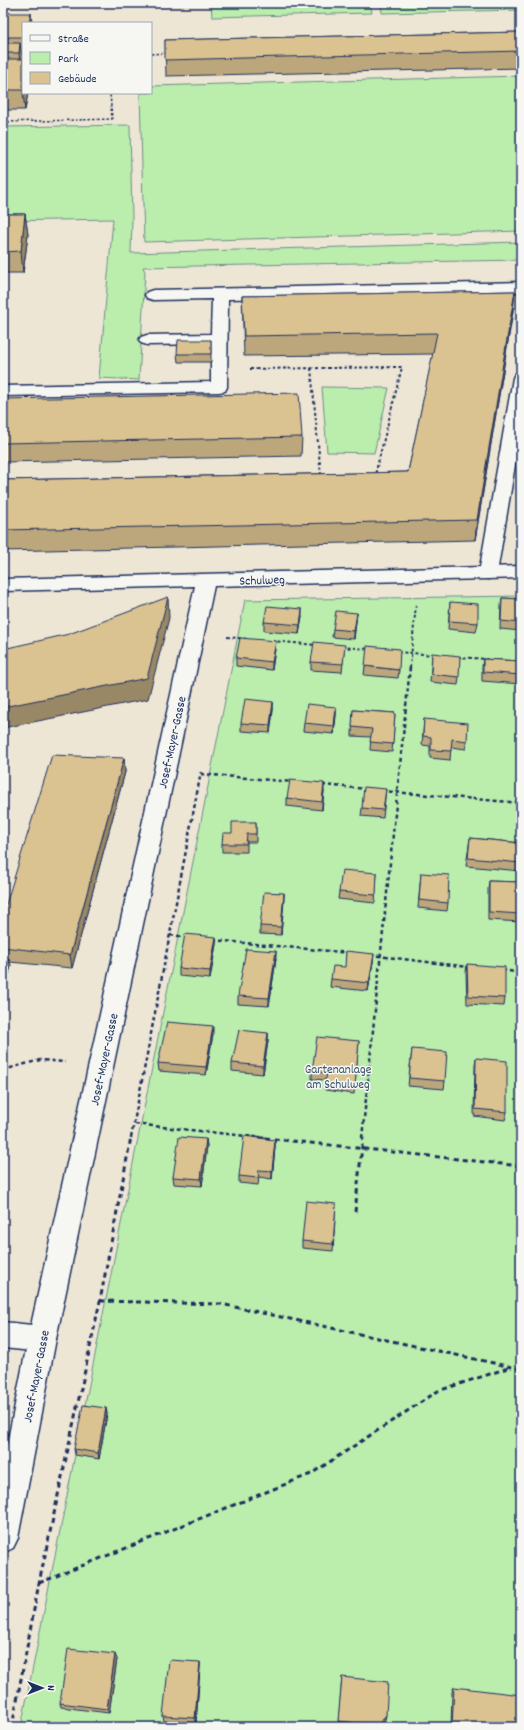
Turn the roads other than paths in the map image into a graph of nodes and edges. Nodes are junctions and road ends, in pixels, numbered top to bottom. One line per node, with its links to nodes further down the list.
1 (521, 287): 2 (street)
2 (220, 294): 3 (street); 4 (street)
3 (154, 295)
4 (220, 339): 5 (street); 7 (street)
5 (147, 340)
6 (521, 378): 9 (street)
7 (3, 391)
8 (521, 572): 9 (street, Schulweg)
9 (488, 573): 10 (street, Schulweg)
10 (206, 580): 11 (street, Schulweg); 13 (street, Josef-Mayer-Gasse)
11 (3, 585)
12 (3, 1335): 13 (street)
13 (42, 1339): 14 (street, Josef-Mayer-Gasse)
14 (3, 1538)

